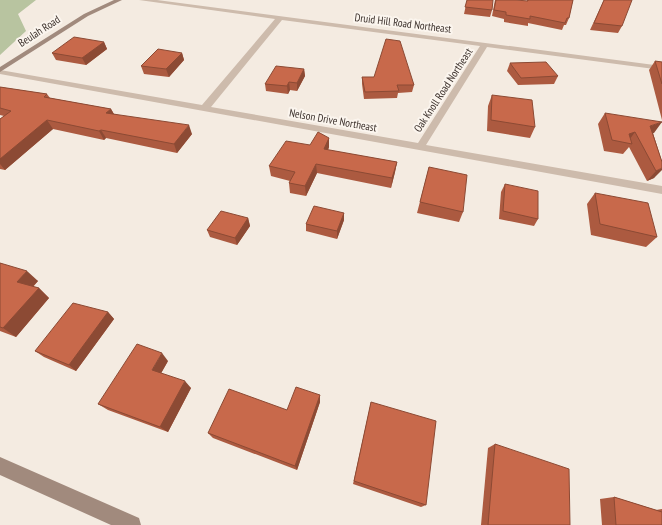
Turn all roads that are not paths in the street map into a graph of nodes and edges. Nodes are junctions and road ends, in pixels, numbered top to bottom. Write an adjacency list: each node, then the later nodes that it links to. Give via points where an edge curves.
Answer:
1 (119, 0): 6 (main road, Beulah Road, via 78,20)
2 (142, 0): 3 (street, Druid Hill Road Northeast)
3 (279, 19): 4 (street, Druid Hill Road Northeast); 7 (street)
4 (485, 45): 5 (street, Druid Hill Road Northeast); 8 (street, Oak Knoll Road Northeast)
5 (662, 68)
6 (0, 71): 7 (street, Nelson Drive Northeast)
7 (204, 109): 8 (street, Nelson Drive Northeast)
8 (420, 147): 9 (street, Nelson Drive Northeast)
9 (662, 190)
10 (0, 466): 11 (main road)
11 (132, 525)

